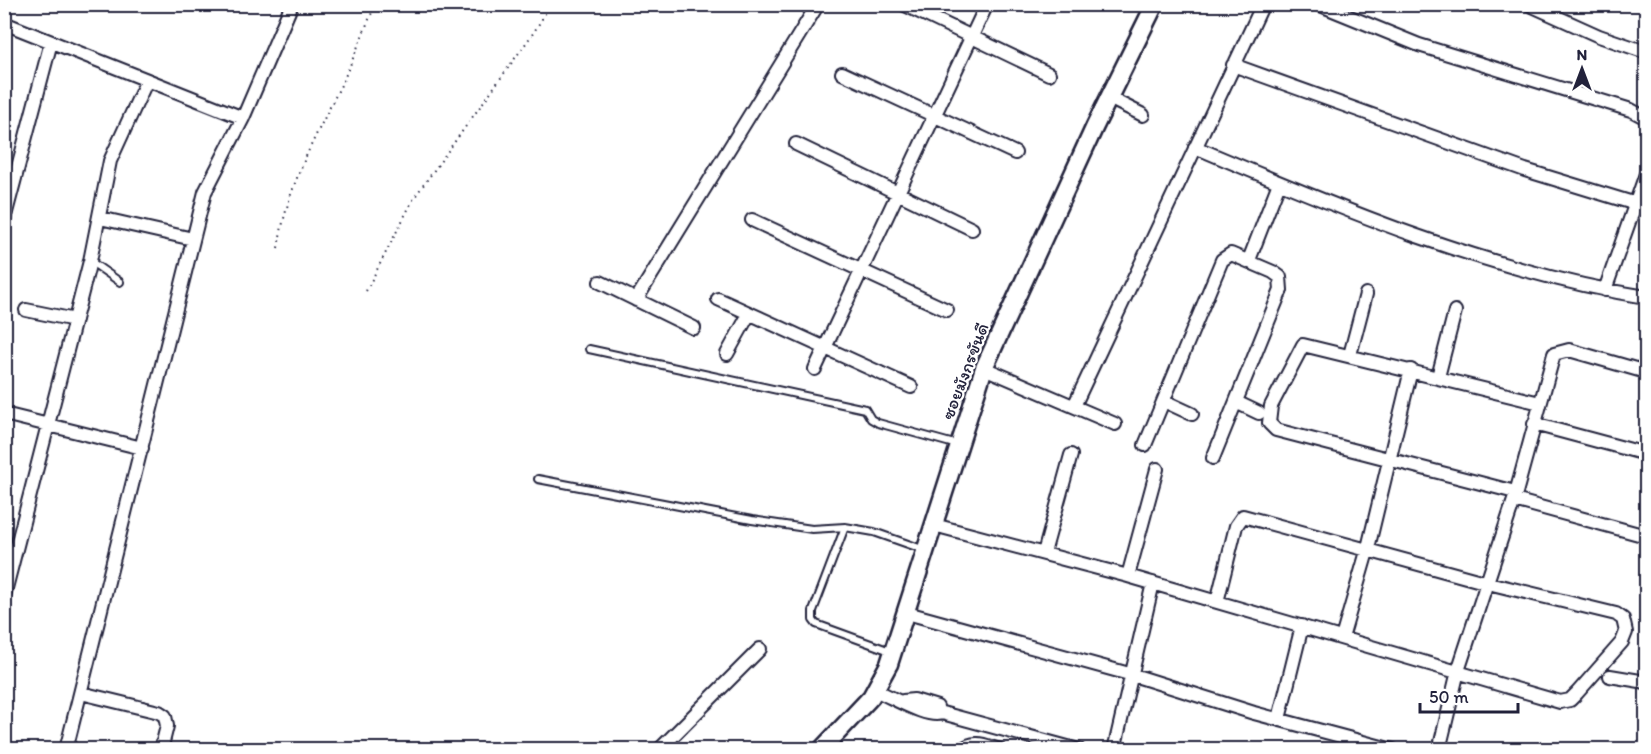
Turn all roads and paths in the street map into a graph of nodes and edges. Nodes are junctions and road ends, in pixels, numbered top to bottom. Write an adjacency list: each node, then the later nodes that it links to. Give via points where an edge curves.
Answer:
1 (292, 4): 22 (street)
2 (376, 4): 36 (path, via 342,84 310,144 284,212)
3 (551, 4): 43 (path, via 414,198)
4 (818, 4): 47 (street)
5 (903, 4): 12 (street)
6 (987, 4): 12 (street)
7 (1155, 4): 19 (street, ซอยมังกรขันดี)
8 (1263, 4): 15 (street)
9 (1318, 4): 23 (street, via 1419,45)
10 (1528, 4): 14 (street, via 1599,36)
11 (4, 24): 13 (street)
12 (971, 38): 17 (street); 20 (street)
13 (51, 42): 18 (street); 32 (street)
14 (1647, 52)
15 (1233, 64): 25 (street); 30 (street, via 1524,170)
16 (842, 73): 20 (street)
17 (1048, 74)
18 (147, 80): 22 (street); 31 (street, via 110,161)
19 (1109, 98): 21 (street); 58 (street, ซอยมังกรขันดี)
20 (934, 115): 26 (street); 29 (street)
21 (1143, 115)
22 (243, 118): 35 (street, via 211,175)
23 (1647, 118)
24 (795, 144): 29 (street)
25 (1195, 147): 28 (street); 67 (street)
26 (1016, 153)
27 (1647, 174): 30 (street)
28 (1280, 183): 37 (street); 42 (street, via 1410,233)
29 (898, 192): 34 (street); 39 (street)
30 (1640, 206): 42 (street)
31 (100, 218): 35 (street); 38 (street)
32 (4, 220)
33 (753, 220): 39 (street)
34 (972, 229)
35 (193, 239): 76 (street)
36 (278, 248)
37 (1249, 260): 64 (street, via 1231,254 1222,260); 65 (street, via 1280,277 1281,290)
38 (90, 261): 40 (lane); 52 (street)
39 (862, 272): 49 (street); 55 (street)
40 (120, 282)
41 (600, 282): 47 (street)
42 (1605, 290): 45 (street)
43 (366, 291)
44 (1366, 294): 57 (street)
45 (1647, 297)
46 (718, 299): 51 (street)
47 (636, 300): 53 (street)
48 (26, 310): 52 (street)
49 (947, 310)
50 (1455, 311): 62 (street)
51 (749, 314): 55 (street); 56 (street)
52 (75, 320): 73 (street)
53 (694, 328)
54 (590, 349): 75 (lane, via 865,409 878,423)
55 (824, 350): 59 (street); 63 (street)
56 (727, 354)
57 (1350, 355): 60 (street); 80 (street, via 1303,345 1271,406 1269,423 1276,430)
58 (984, 368): 67 (street); 75 (street, ซอยมังกรขันดี)
59 (815, 369)
60 (1411, 370): 62 (street); 80 (street)
61 (1647, 372): 66 (street, via 1569,350 1558,351 1550,360)
62 (1438, 377): 66 (street)
63 (911, 387)
64 (1164, 402): 70 (street); 74 (street)
65 (1236, 402): 68 (street); 79 (street)
66 (1540, 403): 72 (street)
67 (1074, 406): 71 (street)
68 (1259, 413)
69 (4, 414): 73 (street)
70 (1192, 414)
71 (1115, 424)
72 (1534, 424): 77 (street); 83 (street)
73 (50, 426): 76 (street); 93 (street)
74 (1145, 445)
75 (958, 446): 84 (street, ซอยมังกรขันดี)
76 (142, 448): 105 (street)
77 (1647, 454)
78 (1071, 455): 89 (street)
79 (1213, 458)
80 (1390, 461): 83 (street); 87 (street)
81 (1157, 469): 90 (street)
82 (538, 479): 85 (lane, via 752,520 812,529)
83 (1514, 496): 86 (street); 92 (street)
84 (934, 525): 88 (street, ซอยมังกรขันดี); 89 (street)
85 (845, 527): 88 (lane, via 874,532); 99 (lane, via 813,620)
86 (1647, 536)
87 (1368, 548): 92 (street); 94 (street, via 1243,516 1236,526); 97 (street)
88 (925, 550): 95 (street, ซอยมังกรขันดี)
89 (1044, 554): 90 (street)
90 (1128, 576): 91 (street)
91 (1153, 583): 94 (street); 101 (street)
92 (1488, 583): 100 (street); 100 (street, via 1616,614 1623,619 1626,632 1622,642 1565,702)
93 (4, 597)
94 (1218, 602): 96 (street)
95 (907, 613): 99 (street, ซอยมังกรขันดี); 101 (street)
96 (1302, 626): 97 (street); 106 (street)
97 (1342, 638): 100 (street)
98 (760, 649): 109 (street)
99 (893, 652): 104 (street, ซอยมังกรขันดี)
100 (1458, 671): 116 (street)
101 (1133, 675): 106 (street); 114 (street)
102 (1610, 675): 103 (street)
103 (1647, 682)
104 (874, 690): 110 (street, ซอยมังกรขันดี); 113 (street, via 911,708)
105 (81, 693): 107 (street); 108 (street, via 165,716 167,726)
106 (1279, 720): 115 (street)
107 (66, 750)
108 (161, 750)
109 (659, 750)
110 (821, 750)
111 (962, 750): 112 (street, via 970,743)
112 (1000, 750)
113 (1079, 750)
114 (1114, 750)
115 (1393, 750)
116 (1439, 750)

